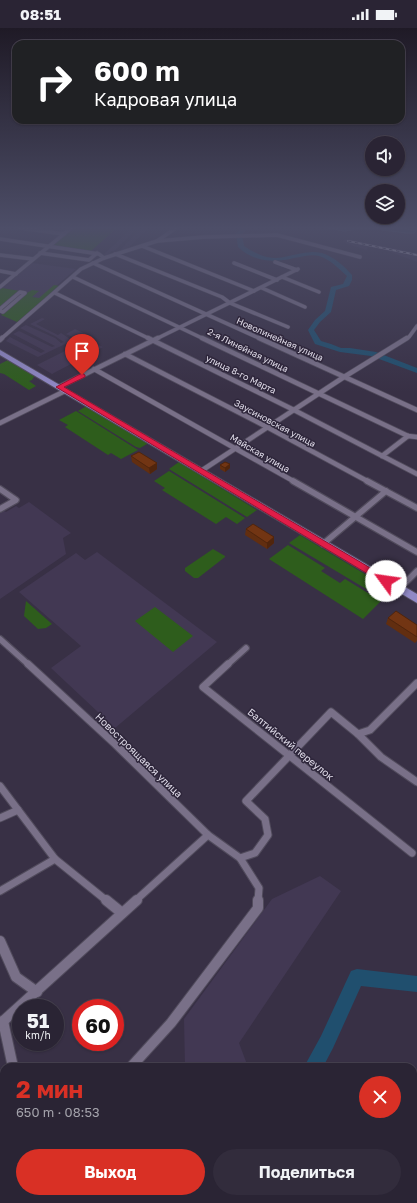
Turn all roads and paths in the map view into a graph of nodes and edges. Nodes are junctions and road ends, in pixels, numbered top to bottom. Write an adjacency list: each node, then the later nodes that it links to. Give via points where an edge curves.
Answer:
1 (67, 283): 11 (street)
2 (86, 283): 19 (street, 2-я Линейная улица)
3 (136, 283): 17 (street, Новолинейная улица)
4 (189, 283): 12 (street)
5 (234, 283): 9 (street)
6 (271, 283): 8 (street)
7 (296, 283): 10 (street)
8 (262, 288): 9 (street); 15 (street)
9 (254, 291): 12 (street)
10 (318, 292)
11 (55, 294): 21 (street); 22 (street, улица 8-го Марта)
12 (230, 303): 17 (street); 20 (street)
13 (4, 306): 14 (street); 14 (street, via 20,292 25,293); 16 (street)
14 (9, 307): 16 (street, via 3,312)
15 (306, 307)
16 (0, 310)
17 (206, 315): 19 (street); 26 (street, Новолинейная улица)
18 (417, 326): 26 (street, via 409,337)
19 (181, 327): 22 (street); 28 (street, 2-я Линейная улица)
20 (288, 327)
21 (0, 340)
22 (153, 340): 24 (street); 29 (street, улица 8-го Марта)
23 (0, 352): 27 (main road)
24 (125, 354): 25 (street); 32 (street, Заусиновская улица)
25 (94, 370): 27 (street); 35 (street, Майская улица)
26 (344, 376): 28 (street); 30 (street, Новолинейная улица)
27 (62, 389): 31 (street); 37 (main road)
28 (319, 393): 29 (street); 33 (street, 2-я Линейная улица)
29 (294, 410): 32 (street); 36 (street, улица 8-го Марта)
30 (417, 410)
31 (0, 423)
32 (267, 427): 35 (street); 40 (street, Заусиновская улица)
33 (408, 436): 34 (street, 2-я Линейная улица); 36 (street)
34 (417, 437)
35 (236, 448): 37 (street); 43 (street, Майская улица)
36 (382, 456): 38 (street, улица 8-го Марта)
37 (201, 471): 44 (main road)
38 (417, 474)
39 (0, 489): 42 (street, via 16,500)
40 (386, 491): 41 (street, Заусиновская улица); 43 (street)
41 (417, 508)
42 (0, 509)
43 (355, 516): 44 (street); 45 (street, Майская улица)
44 (323, 544): 47 (main road)
45 (417, 552)
46 (417, 572): 47 (street)
47 (399, 589): 48 (main road)
48 (417, 599)
49 (0, 639): 58 (street, Новостроящаяся улица, via 115,744)
50 (246, 648): 53 (street, Балтийский переулок, via 203,687)
51 (417, 683): 52 (street, via 370,730)
52 (358, 734): 53 (street, via 331,712); 54 (street, via 381,757)
53 (290, 755): 59 (street, Балтийский переулок); 60 (street, via 246,801 265,819 268,835 255,853)
54 (417, 782)
55 (0, 786): 56 (street)
56 (18, 810): 57 (street); 61 (street)
57 (0, 818)
58 (208, 835): 60 (street, Новостроящаяся улица); 63 (street)
59 (412, 853)
60 (240, 858): 68 (street, Новостроящаяся улица, via 260,888 258,908 171,1023)
61 (55, 859): 62 (street); 63 (street)
62 (0, 891)
63 (122, 913): 65 (street)
64 (0, 941): 65 (street, via 16,977)
65 (37, 992): 66 (street)
66 (2, 1023): 67 (street)
67 (12, 1063)
68 (135, 1063)

